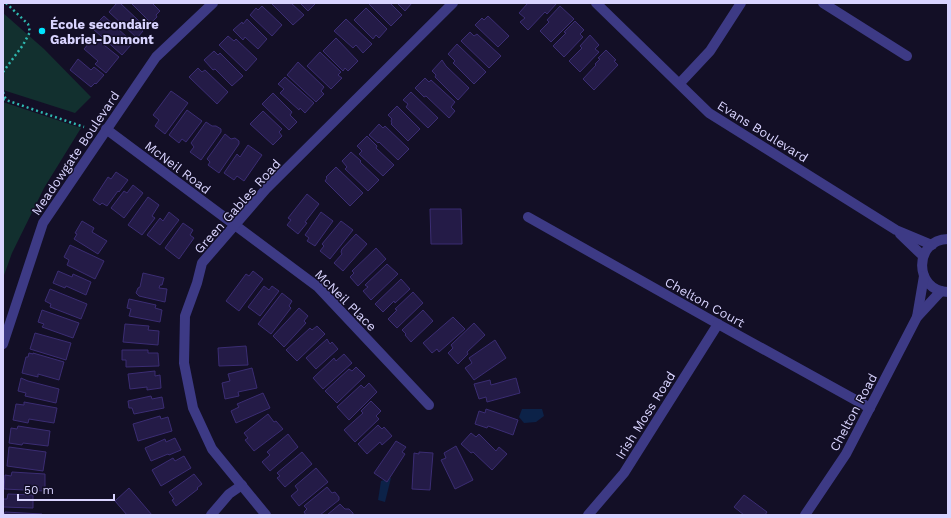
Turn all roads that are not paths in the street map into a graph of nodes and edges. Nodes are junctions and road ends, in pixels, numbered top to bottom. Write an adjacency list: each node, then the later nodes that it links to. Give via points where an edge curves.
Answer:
1 (213, 3): 8 (street, Meadowgate Boulevard, via 156,57)
2 (453, 3): 10 (street, Green Gables Road, via 266,189)
3 (596, 3): 7 (street, Evans Boulevard)
4 (741, 3): 7 (street, via 710,51)
5 (822, 3): 6 (street)
6 (907, 56)
7 (680, 83): 11 (street, Evans Boulevard, via 710,113)
8 (106, 130): 10 (street, McNeil Road); 19 (street, Meadowgate Boulevard, via 43,222)
9 (528, 217): 18 (street, Chelton Court)
10 (235, 225): 20 (street, McNeil Place, via 318,287); 22 (street, Green Gables Road, via 202,264 185,316 184,363 193,408 212,449)
11 (896, 230): 13 (street, Evans Boulevard); 14 (street, Evans Boulevard)
12 (948, 239): 13 (street)
13 (932, 245): 14 (street)
14 (923, 256): 15 (street, Chelton Road)
15 (924, 276): 16 (street, via 932,287); 17 (street, Chelton Road)
16 (945, 292): 17 (street, Chelton Road)
17 (917, 317): 21 (street, Chelton Road)
18 (718, 324): 21 (street, Chelton Court); 25 (street, Irish Moss Road, via 624,473)
19 (3, 344)
20 (429, 405)
21 (870, 408): 26 (street, Chelton Road, via 846,454)
22 (242, 485): 23 (street, via 229,494); 24 (street, Green Gables Road)
23 (211, 515)
24 (266, 515)
25 (588, 515)
26 (805, 515)

